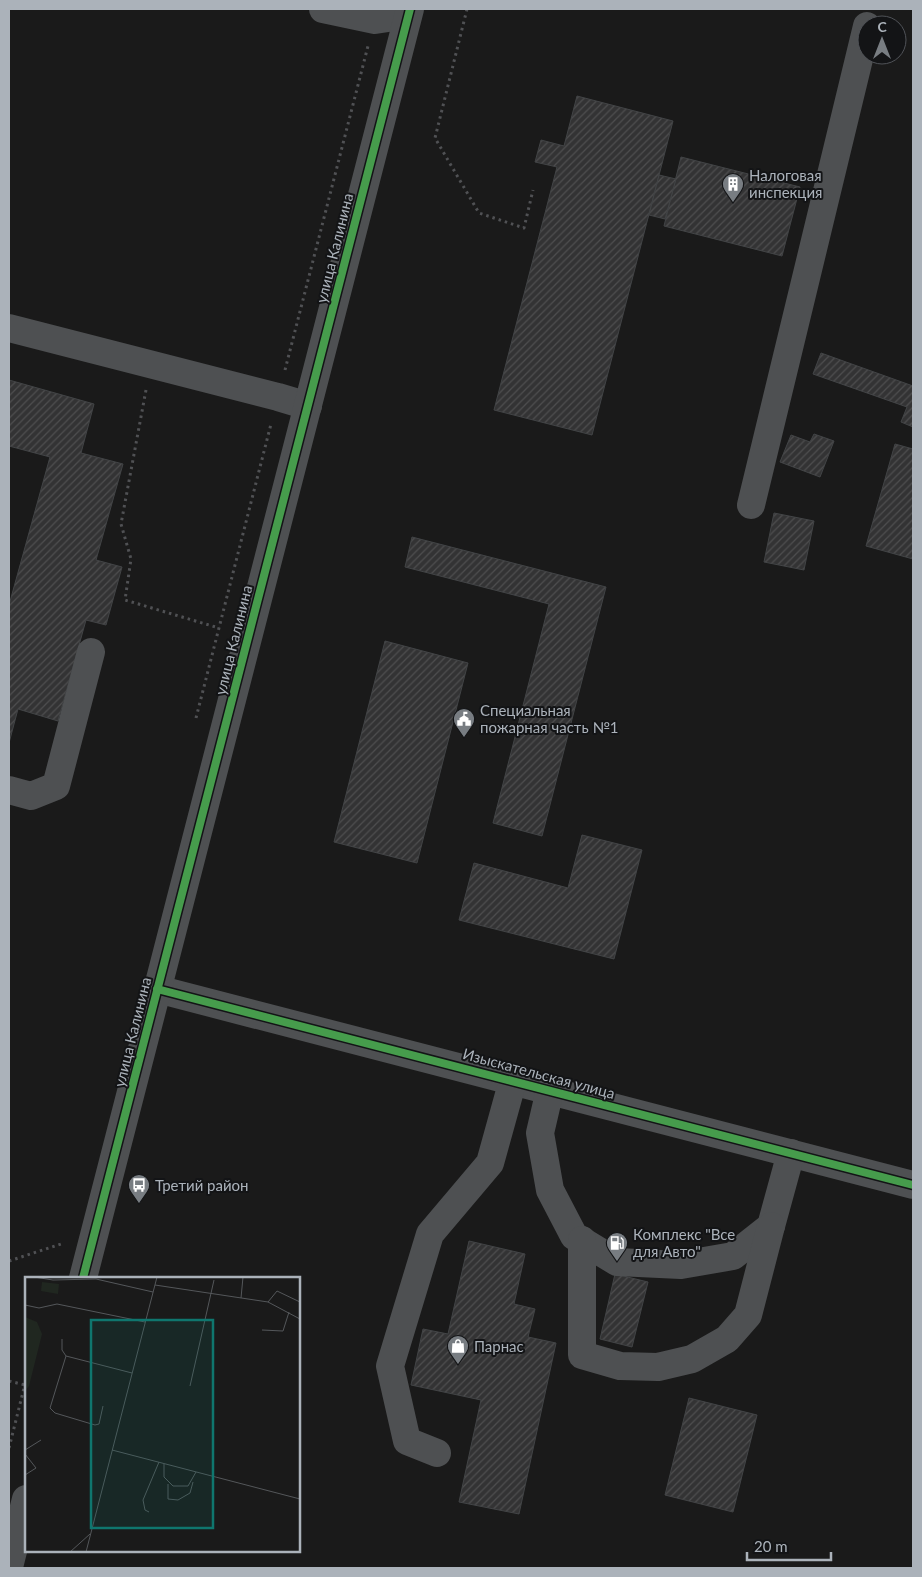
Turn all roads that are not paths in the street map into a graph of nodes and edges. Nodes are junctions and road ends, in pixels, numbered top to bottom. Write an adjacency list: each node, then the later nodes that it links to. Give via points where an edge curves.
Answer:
1 (323, 9): 2 (street, via 375,20)
2 (409, 12): 5 (street, улица Калинина)
3 (857, 65): 6 (street)
4 (9, 328): 5 (street)
5 (308, 406): 9 (street, улица Калинина)
6 (751, 504)
7 (91, 652): 8 (street, via 56,786 31,796)
8 (9, 790)
9 (158, 989): 10 (street, Изыскательская улица); 16 (street, улица Калинина)
10 (513, 1080): 11 (street, Изыскательская улица); 17 (street, via 490,1164 430,1234 390,1366 407,1441)
11 (550, 1090): 12 (street, Изыскательская улица); 15 (street, via 540,1133 550,1190 574,1236)
12 (791, 1153): 13 (street, Изыскательская улица); 14 (street)
13 (913, 1185)
14 (771, 1226): 15 (street, via 733,1256 681,1264 617,1262); 15 (street, via 748,1315 727,1339 692,1359 658,1367 620,1366 582,1356)
15 (582, 1240)
16 (83, 1277)
17 (437, 1453)
18 (25, 1503): 19 (street)
19 (9, 1567)

